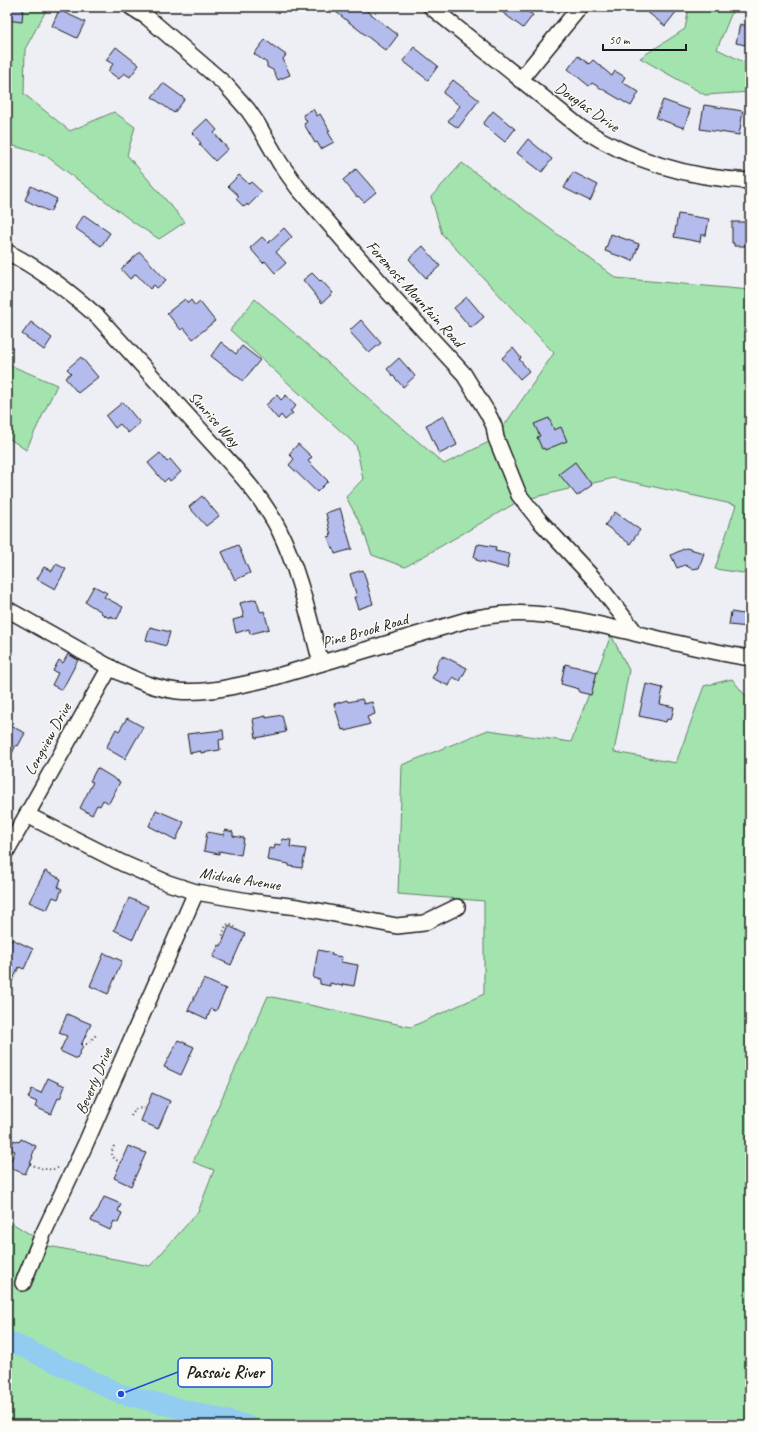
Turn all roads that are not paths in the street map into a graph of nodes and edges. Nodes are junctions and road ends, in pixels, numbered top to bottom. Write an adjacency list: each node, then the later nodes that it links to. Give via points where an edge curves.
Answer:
1 (131, 7): 8 (street, Foremost Mountain Road, via 147,17 225,84 252,116 298,188 463,373 494,426 496,438 519,495 593,578)
2 (430, 7): 4 (street, Douglas Drive)
3 (580, 7): 4 (street)
4 (520, 80): 5 (street, Douglas Drive, via 581,128 640,159 700,176)
5 (750, 181)
6 (7, 252): 10 (street, Sunrise Way, via 51,278 98,317 224,457 268,510 293,564)
7 (7, 609): 11 (street, Pine Brook Road)
8 (636, 633): 9 (street, Pine Brook Road); 10 (street, Pine Brook Road, via 546,614 485,615)
9 (750, 658)
10 (322, 663): 11 (street, Pine Brook Road, via 268,679 192,691 162,688)
11 (110, 667): 12 (street, Longview Drive)
12 (26, 815): 13 (street, Longview Drive); 14 (street, Midvale Avenue, via 122,863)
13 (7, 850)
14 (196, 892): 15 (street, Midvale Avenue, via 298,907 397,926 424,923); 16 (street, Beverly Drive)
15 (457, 907)
16 (23, 1283)

